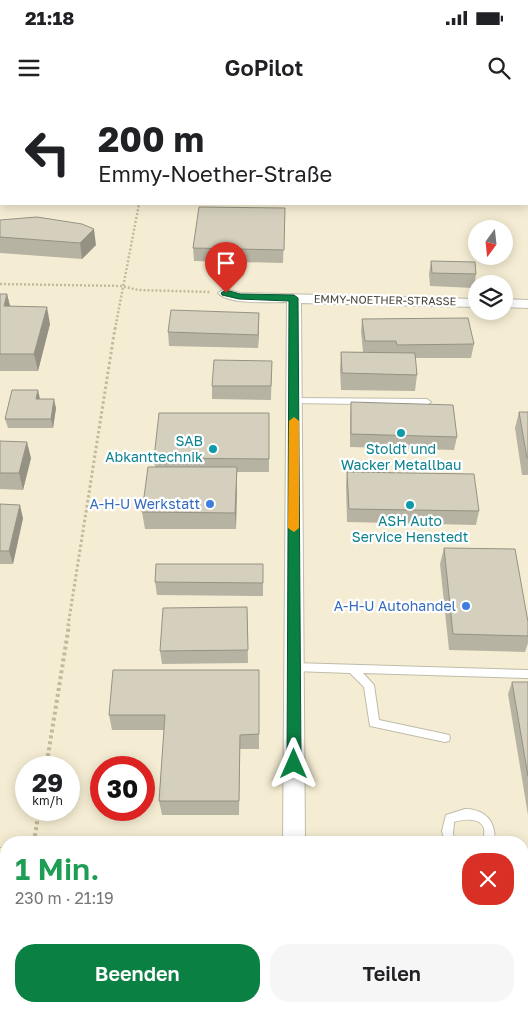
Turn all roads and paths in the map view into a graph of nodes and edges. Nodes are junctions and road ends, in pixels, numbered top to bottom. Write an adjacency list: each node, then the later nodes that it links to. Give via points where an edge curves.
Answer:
1 (139, 205): 3 (path)
2 (0, 284): 3 (path)
3 (122, 286): 4 (path, via 138,290); 15 (path)
4 (226, 293): 5 (street, EMMY-NOETHER-STRASSE, via 239,297)
5 (294, 298): 6 (street, EMMY-NOETHER-STRASSE); 9 (street, EMMY-NOETHER-STRASSE)
6 (468, 303)
7 (513, 303): 8 (street)
8 (528, 304)
9 (294, 401): 10 (lane); 11 (street, EMMY-NOETHER-STRASSE)
10 (427, 402)
11 (294, 667): 12 (lane); 18 (street, EMMY-NOETHER-STRASSE)
12 (352, 669): 13 (lane); 14 (lane, via 369,685 374,723)
13 (528, 674)
14 (445, 738)
15 (48, 756)
16 (37, 821): 17 (path)
17 (35, 836)
18 (294, 836)
19 (448, 836): 20 (lane, via 450,819 463,813 477,816 488,825)
20 (490, 836)

